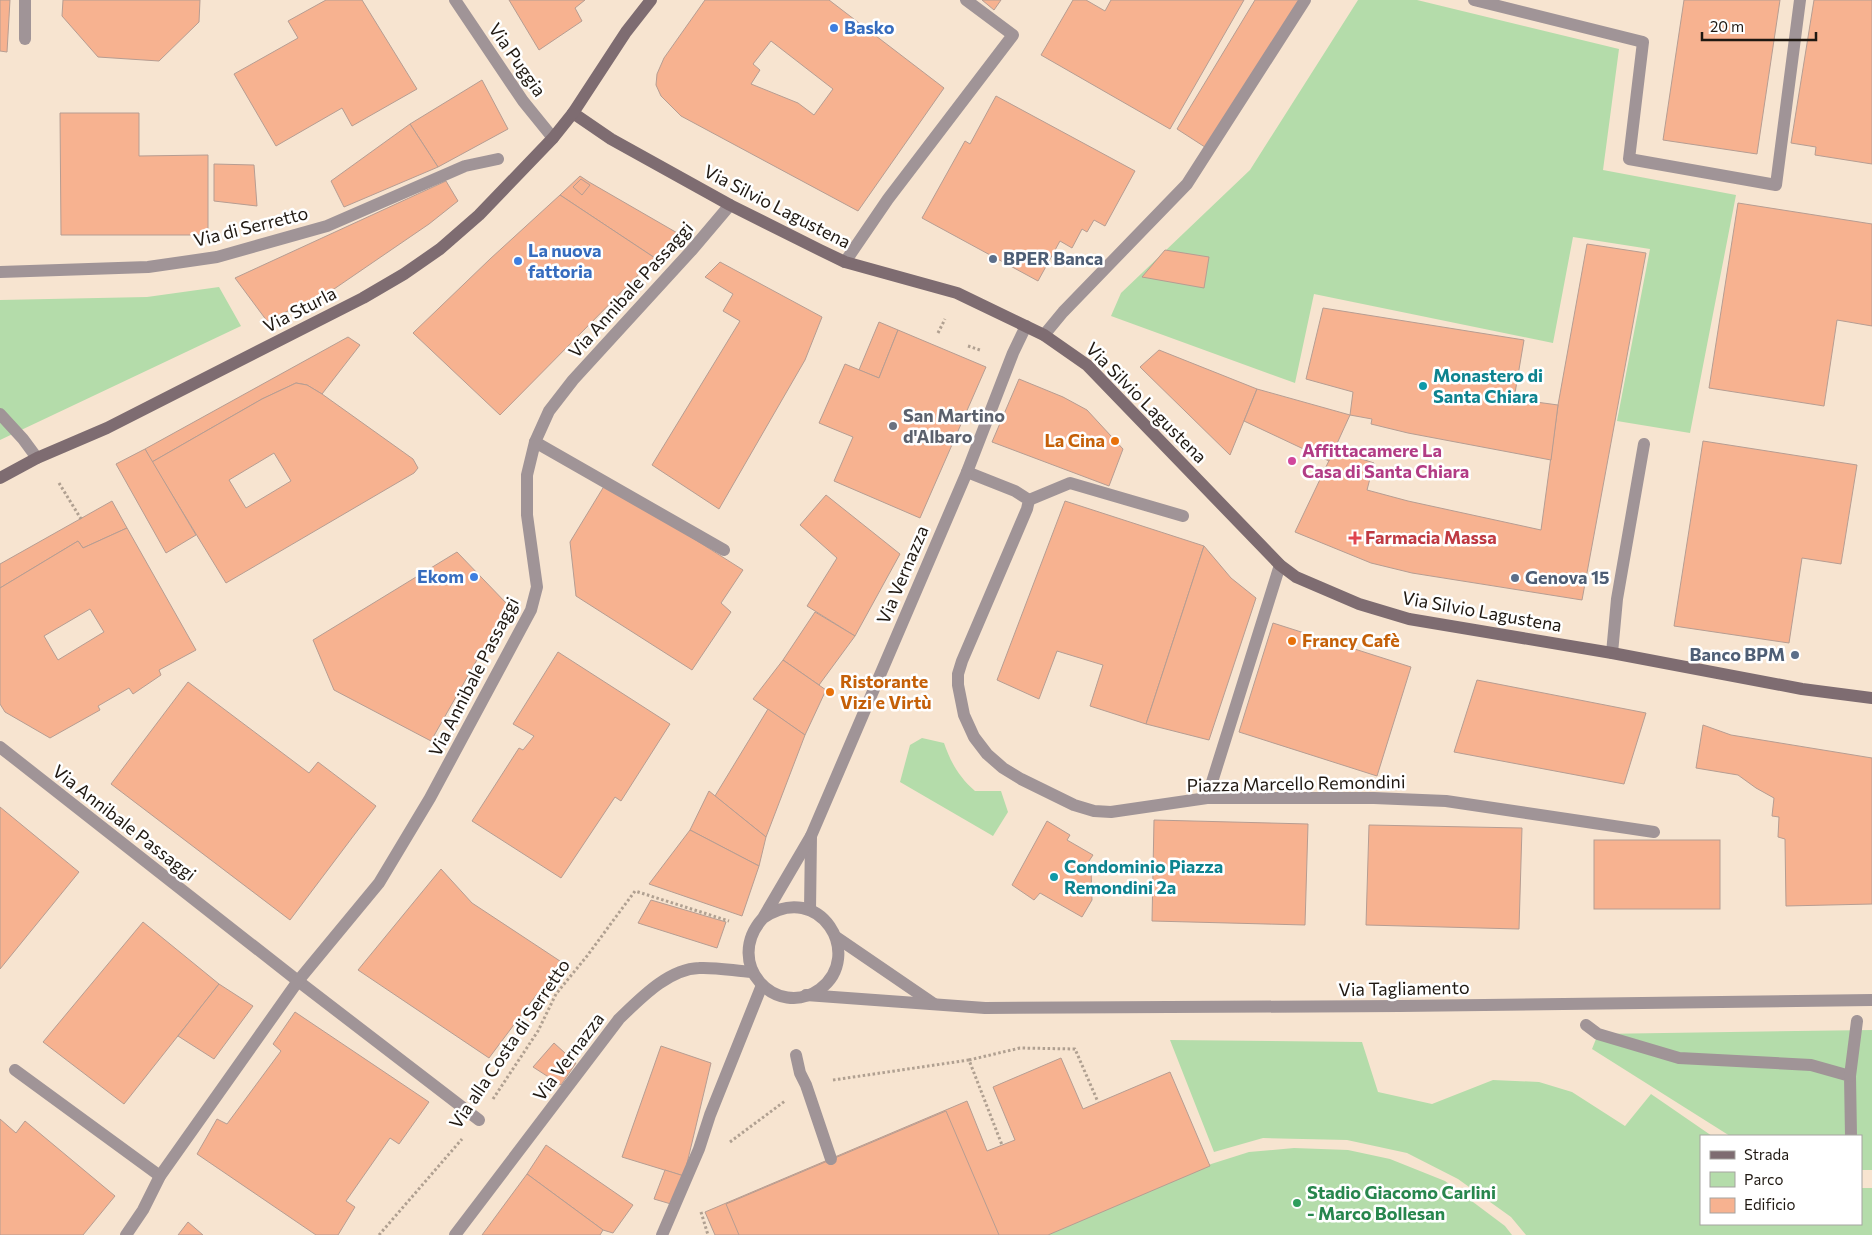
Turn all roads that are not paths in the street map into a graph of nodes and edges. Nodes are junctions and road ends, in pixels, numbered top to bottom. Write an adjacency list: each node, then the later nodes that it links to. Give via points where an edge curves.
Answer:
1 (25, 0): 8 (street)
2 (455, 0): 10 (street, Via Puggia, via 523,101)
3 (651, 0): 9 (street, Via Sturla)
4 (966, 0): 13 (street, via 1013,35 888,199)
5 (1305, 0): 16 (street, via 1187,184)
6 (1474, 0): 7 (street, via 1643,42 1629,159 1776,185)
7 (1800, 0)
8 (25, 39)
9 (573, 112): 10 (street, Via Sturla); 12 (street, Via Silvio Lagustena, via 611,139)
10 (553, 138): 20 (street, Via Sturla, via 461,232 404,274 107,428)
11 (498, 159): 14 (street, Via di Serretto, via 465,166 327,226 217,257 148,267)
12 (730, 206): 13 (street, Via Silvio Lagustena); 18 (street, Via Annibale Passaggi, via 573,380 549,411)
13 (845, 262): 15 (street, Via Silvio Lagustena, via 957,293)
14 (0, 272)
15 (1026, 326): 16 (street, Via Silvio Lagustena); 21 (street, Via Vernazza)
16 (1044, 335): 26 (street, Via Silvio Lagustena, via 1087,364)
17 (0, 414): 20 (street)
18 (535, 442): 25 (street); 37 (street, Via Annibale Passaggi, via 526,475 527,514 537,587 531,610 430,798 379,883)
19 (1644, 444): 27 (street, via 1616,599)
20 (36, 458): 22 (street, Via Sturla)
21 (967, 472): 23 (street, via 1015,490); 32 (street, Via Vernazza)
22 (0, 478)
23 (1028, 500): 24 (street, via 1070,483); 30 (street, Piazza Marcello Remondini, via 958,674 964,715 974,737 1003,768 1074,805 1094,811 1111,812)
24 (1183, 516)
25 (724, 550)
26 (1280, 565): 27 (street, Via Silvio Lagustena, via 1296,577 1359,604 1408,619); 30 (street)
27 (1612, 653): 28 (street, Via Silvio Lagustena, via 1793,687)
28 (1872, 698)
29 (0, 747): 37 (street, Via Annibale Passaggi)
30 (1207, 798): 31 (street, Piazza Marcello Remondini, via 1446,801)
31 (1654, 832)
32 (811, 836): 33 (street, Via Vernazza); 34 (street, Via Vernazza)
33 (810, 910): 34 (street, Via Vernazza, via 786,907); 35 (street, via 822,917)
34 (763, 918): 36 (street, Via Vernazza, via 748,942)
35 (836, 938): 39 (street, via 837,962 831,977 820,989); 41 (street)
36 (752, 972): 38 (street, Via Vernazza); 52 (street, Via Vernazza, via 697,968 672,976 648,992 619,1019)
37 (298, 981): 47 (street, Via Annibale Passaggi); 50 (street, Via Annibale Passaggi)
38 (762, 986): 39 (street, Via Vernazza, via 790,998); 53 (street)
39 (806, 996): 41 (street, Via Tagliamento)
40 (1872, 1000): 41 (street, Via Tagliamento, via 1199,1008)
41 (936, 1005)
42 (1858, 1021): 46 (street)
43 (1586, 1025): 46 (street, via 1598,1034 1679,1058 1811,1065)
44 (796, 1055): 49 (street)
45 (15, 1070): 50 (street)
46 (1850, 1076): 48 (street)
47 (479, 1120)
48 (1852, 1135)
49 (831, 1159)
50 (160, 1176): 51 (street, Via Annibale Passaggi)
51 (126, 1235)
52 (455, 1235)
53 (662, 1235)

